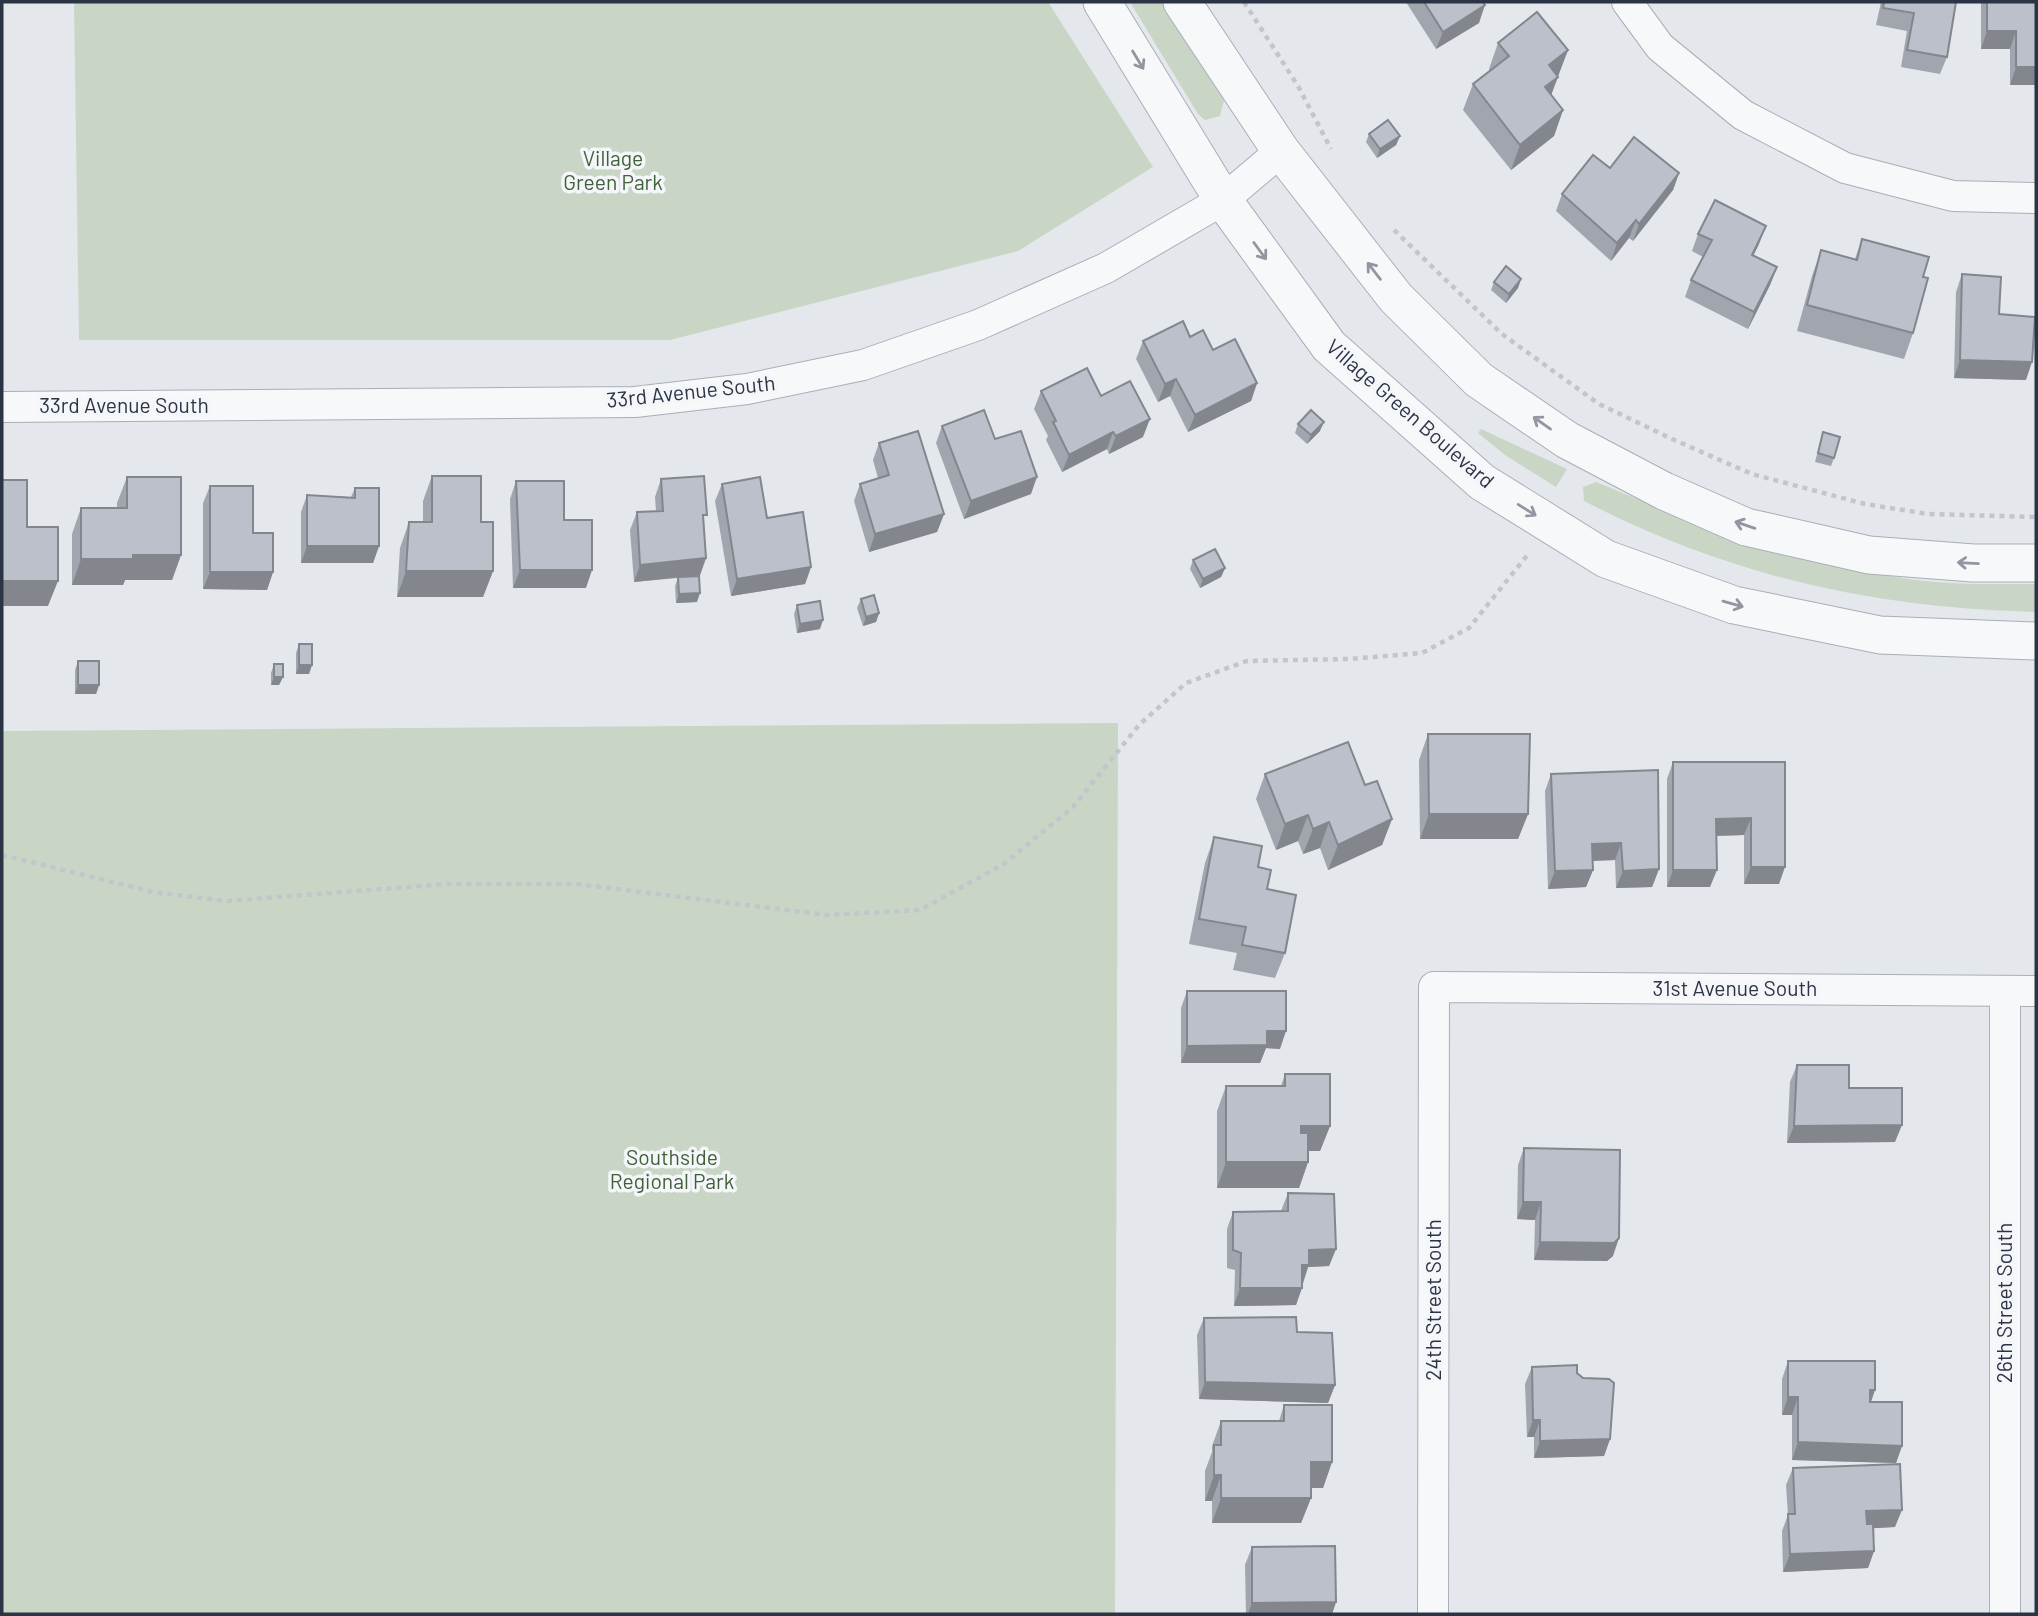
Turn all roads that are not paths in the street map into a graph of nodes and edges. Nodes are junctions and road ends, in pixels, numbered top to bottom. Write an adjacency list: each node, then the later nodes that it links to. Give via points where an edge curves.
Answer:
1 (1102, 2): 6 (street, Village Green Boulevard, one-way to 6)
2 (1182, 2): 4 (street)
3 (1627, 2): 5 (street, via 1660,47 1743,115 1845,168 1953,195)
4 (1281, 151): 6 (street, 33rd Avenue South); 8 (street, one-way to 4, via 1869,555 1746,527 1567,440 1479,380 1396,298)
5 (2036, 198)
6 (1223, 200): 7 (street, 33rd Avenue South, via 1106,268 978,325 863,365 747,389 635,402); 9 (street, Village Green Boulevard, one-way to 9, via 1329,346 1482,482 1606,559 1734,605 1880,635)
7 (2, 407)
8 (2036, 563)
9 (2036, 640)
10 (1434, 987): 11 (street, 31st Avenue South); 13 (street, 24th Street South)
11 (2005, 991): 12 (street, 31st Avenue South); 14 (street, 26th Street South)
12 (2036, 991)
13 (1433, 1614)
14 (2005, 1614)

